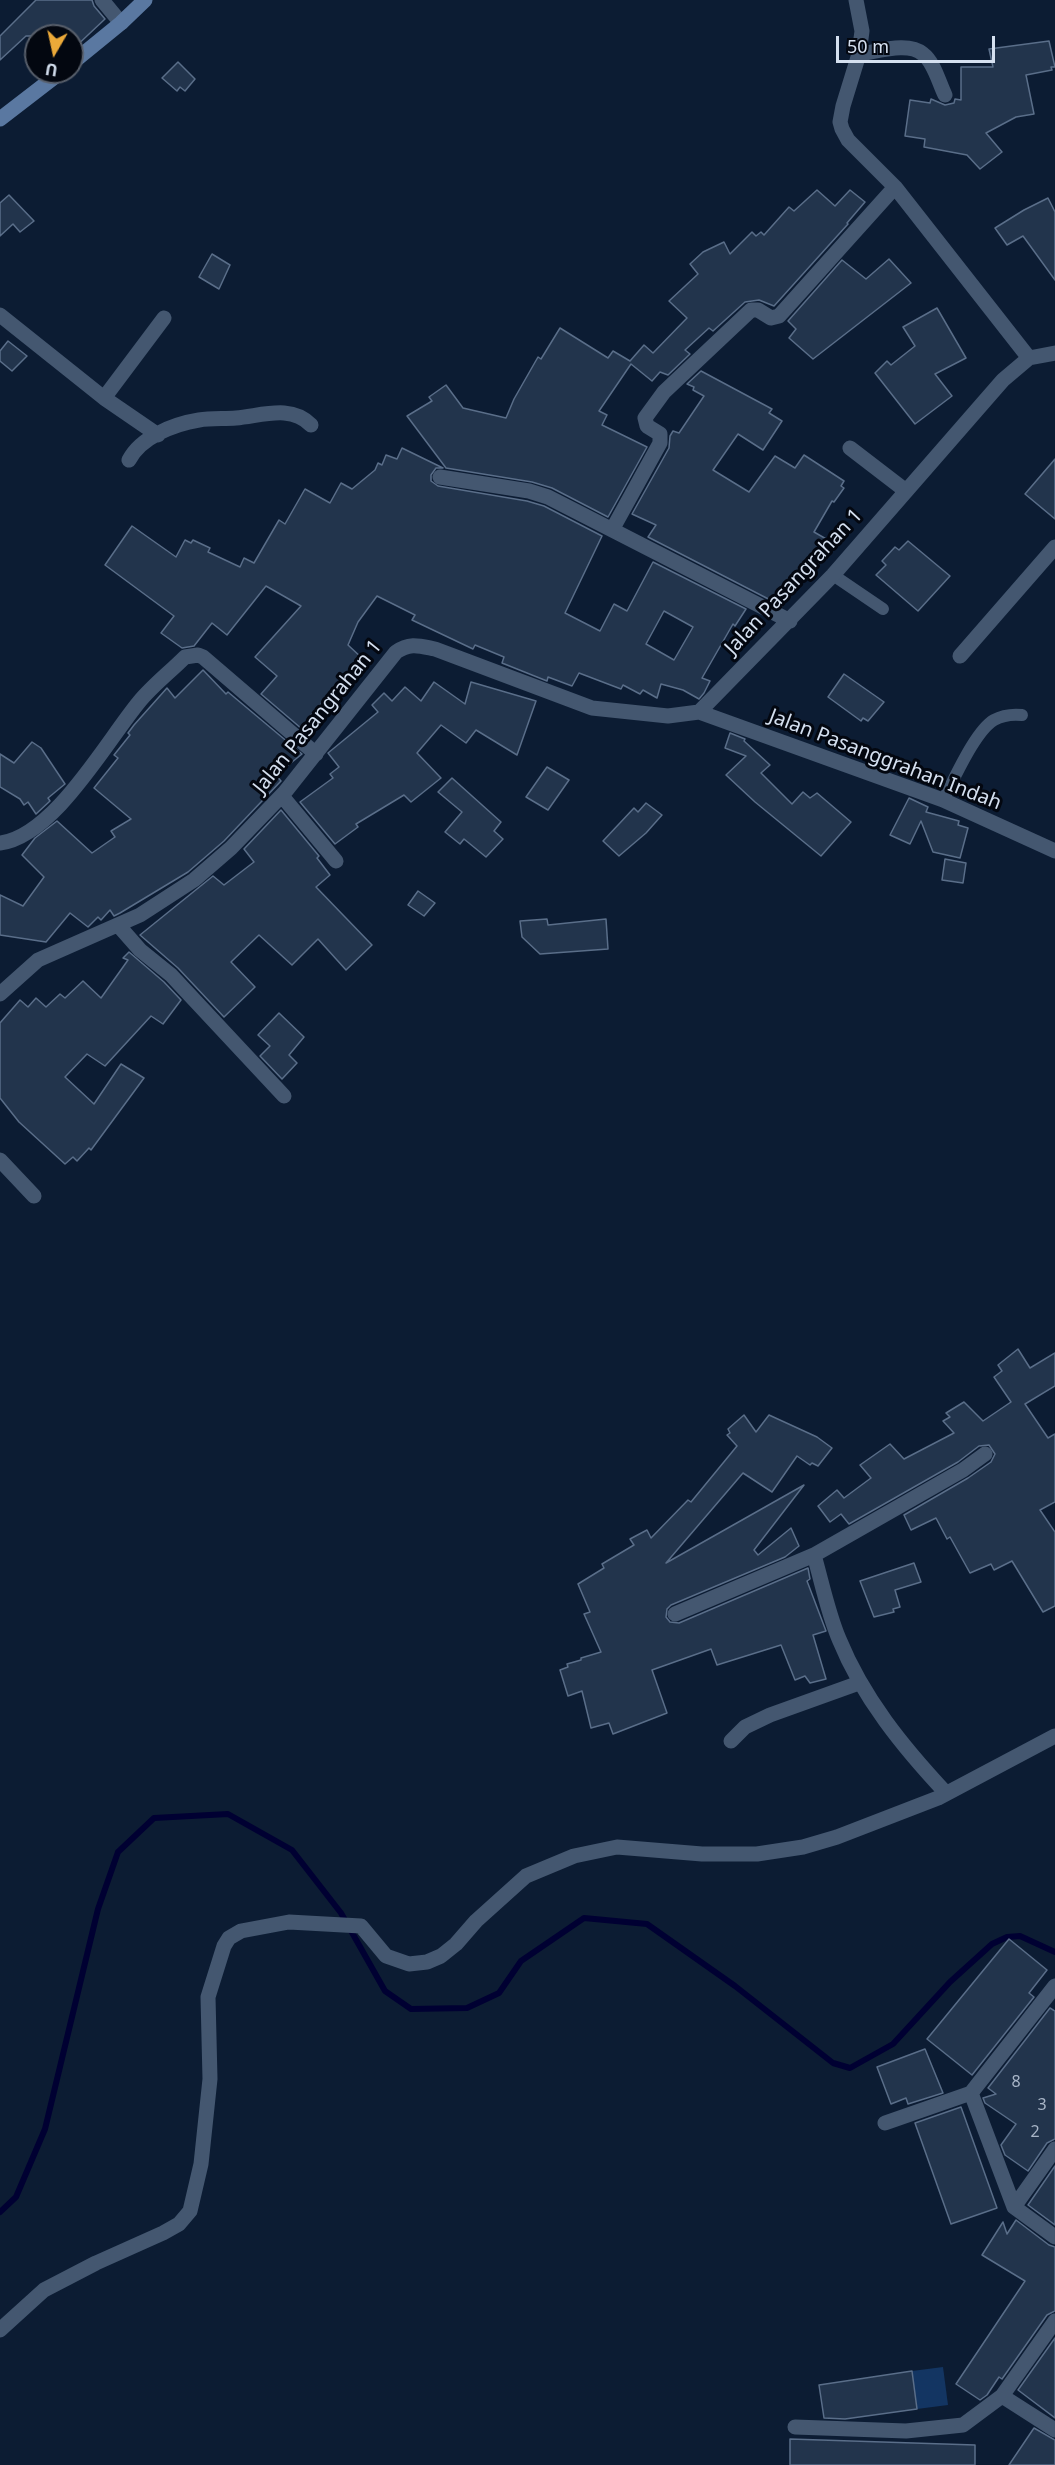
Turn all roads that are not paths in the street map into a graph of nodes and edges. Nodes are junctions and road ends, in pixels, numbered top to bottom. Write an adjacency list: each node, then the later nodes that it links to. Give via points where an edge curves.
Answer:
1 (102, 0): 4 (street)
2 (145, 0): 4 (street)
3 (856, 0): 6 (street, via 862,31)
4 (121, 23): 5 (street)
5 (84, 53)
6 (859, 54): 8 (street, via 899,47 914,49 923,54); 10 (street, via 840,122 848,140)
7 (45, 84): 9 (street)
8 (945, 95)
9 (0, 119)
10 (895, 187): 14 (street); 22 (street, via 779,316 771,318 751,310 664,392 645,418 647,426 660,434 660,443)
11 (0, 315): 15 (street)
12 (164, 318): 15 (street)
13 (1055, 353): 14 (street)
14 (1029, 358): 21 (street, Jalan Pasangrahan 1, via 1003,380)
15 (104, 398): 17 (street)
16 (311, 425): 17 (street, via 290,414 267,413 199,420)
17 (158, 435): 19 (street, via 139,447)
18 (850, 448): 21 (street)
19 (129, 460)
20 (440, 477): 22 (street, via 529,491)
21 (906, 491): 24 (street, Jalan Pasangrahan 1)
22 (612, 530): 26 (street)
23 (1055, 547): 27 (street)
24 (833, 575): 25 (lane); 26 (street, Jalan Pasangrahan 1)
25 (883, 609)
26 (790, 621): 28 (street, Jalan Pasangrahan 1)
27 (960, 656)
28 (699, 712): 30 (street, Jalan Pasangrahan 1, via 668,716 592,708 435,649 409,645 396,652); 32 (street, Jalan Pasanggrahan Indah)
29 (1022, 715): 32 (lane, via 1008,714 992,721 973,744)
30 (316, 754): 31 (street, Jalan Pasangrahan 1); 33 (street, via 203,657 192,655 185,657 140,700 55,812 18,838)
31 (282, 796): 35 (street); 36 (street, Jalan Pasangrahan 1, via 194,880)
32 (943, 800): 34 (street, Jalan Pasanggrahan Indah)
33 (0, 843)
34 (1055, 851)
35 (336, 861)
36 (118, 925): 37 (street, Jalan Pasangrahan 1, via 38,960); 38 (street, via 140,950 171,975)
37 (0, 994)
38 (284, 1096)
39 (0, 1160): 40 (street)
40 (34, 1196)
41 (985, 1454): 42 (street)
42 (814, 1556): 43 (street); 44 (street, via 838,1638)
43 (675, 1614)
44 (859, 1683): 46 (street, via 770,1715 745,1727); 47 (street, via 913,1758)
45 (1055, 1736): 47 (street)
46 (731, 1741)
47 (946, 1793): 55 (street, via 803,1847 757,1854 617,1847 574,1856 526,1876 456,1944 427,1962 409,1964 387,1956 361,1926 289,1922 240,1931 224,1946 208,1997 210,2079 201,2164 190,2211 179,2224 163,2233 44,2290)
48 (1055, 1986): 49 (street)
49 (971, 2093): 50 (street); 52 (street)
50 (885, 2123)
51 (1055, 2149): 52 (street)
52 (1014, 2207): 53 (street)
53 (1055, 2237)
54 (1055, 2321): 56 (street)
55 (0, 2330)
56 (1002, 2396): 57 (street, via 963,2425 906,2431); 58 (street)
57 (795, 2427)
58 (1055, 2430)

